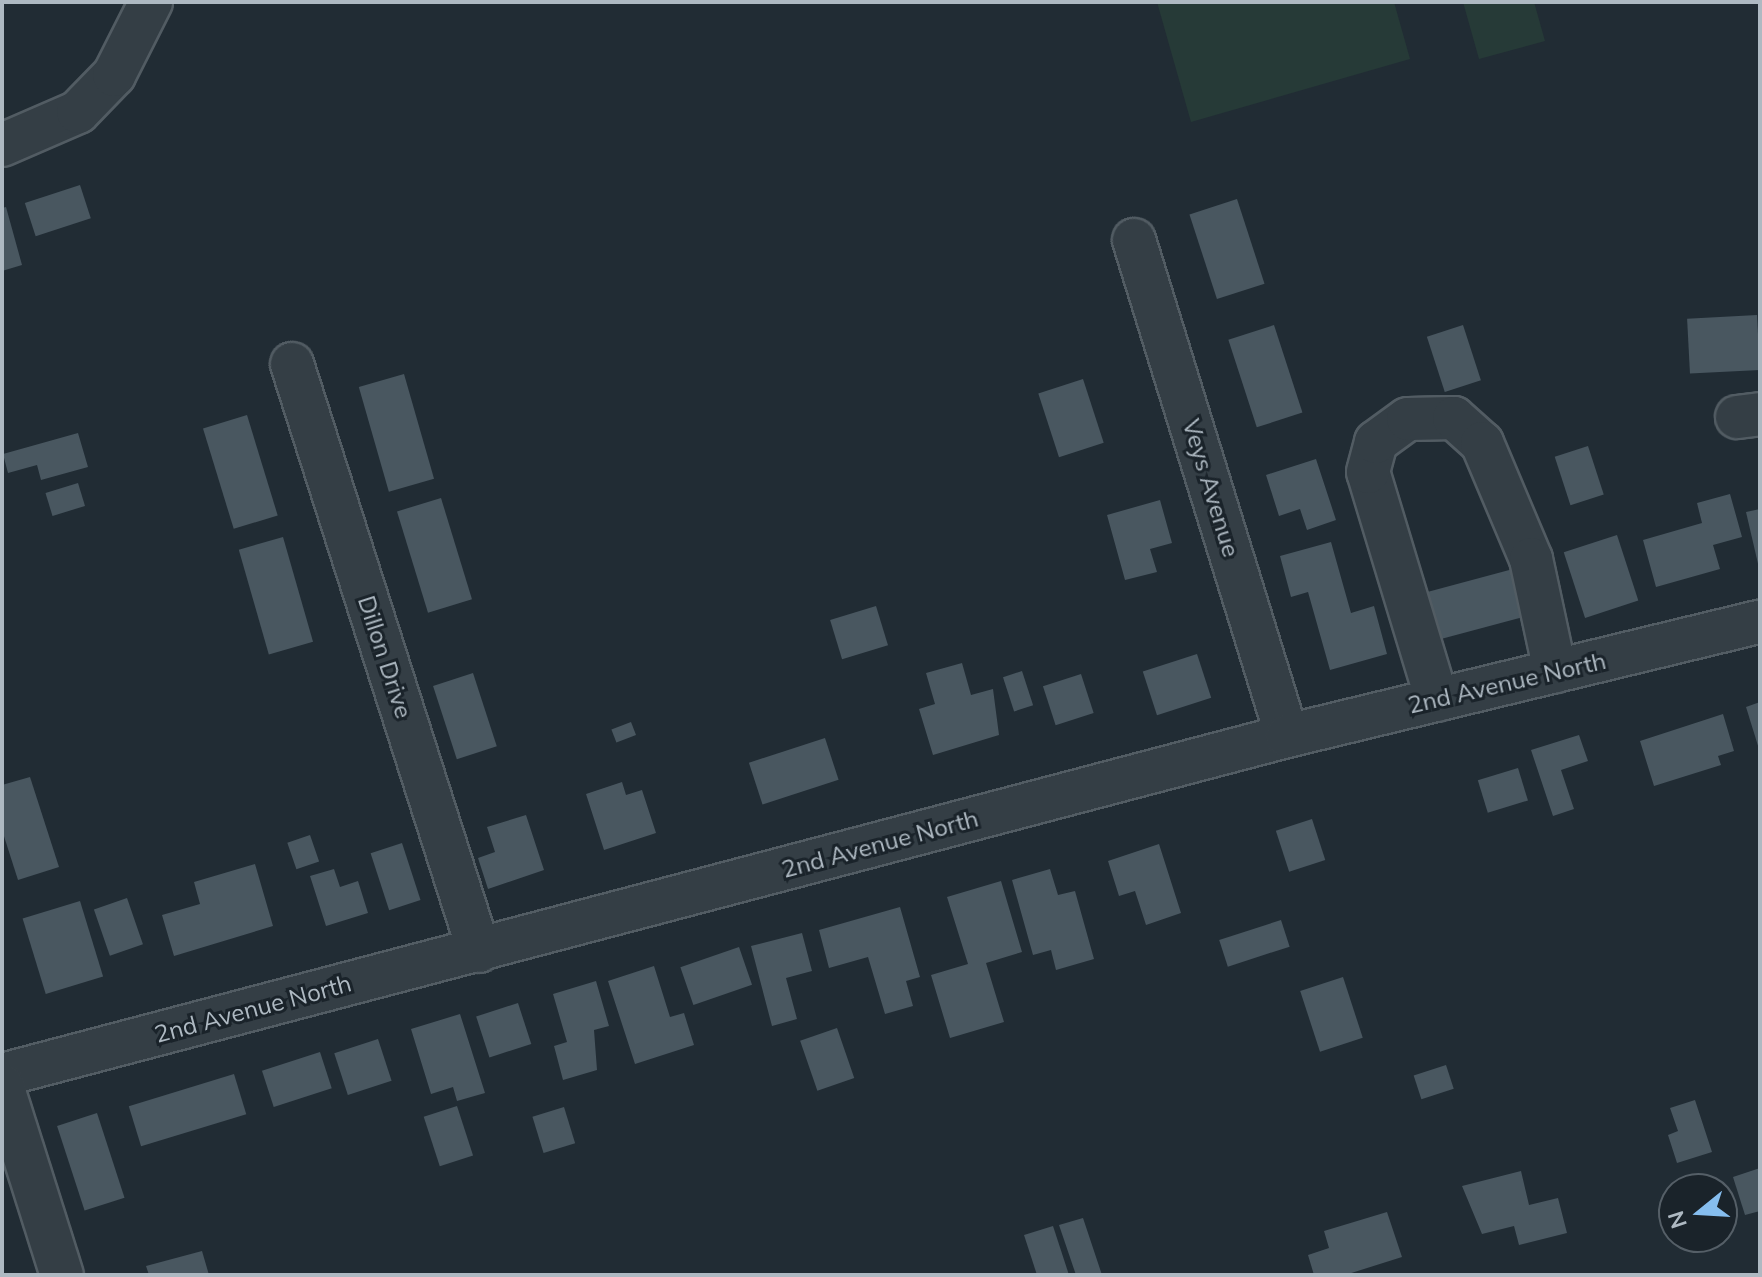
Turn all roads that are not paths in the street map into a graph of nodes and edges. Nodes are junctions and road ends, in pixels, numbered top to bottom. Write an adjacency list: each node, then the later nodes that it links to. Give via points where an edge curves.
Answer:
1 (151, 2): 2 (street, via 114,75 78,112)
2 (5, 144)
3 (1134, 240): 8 (street, Veys Avenue)
4 (292, 364): 9 (street, Dillon Drive)
5 (1760, 622): 6 (street, 2nd Avenue North)
6 (1555, 671): 7 (street, 2nd Avenue North); 7 (street, via 1531,559 1482,443 1454,418 1408,419 1376,442 1368,472)
7 (1437, 700): 8 (street, 2nd Avenue North)
8 (1287, 736): 9 (street, 2nd Avenue North)
9 (479, 951): 10 (street, 2nd Avenue North)
10 (2, 1075)
11 (2, 1085): 12 (street)
12 (62, 1275)

